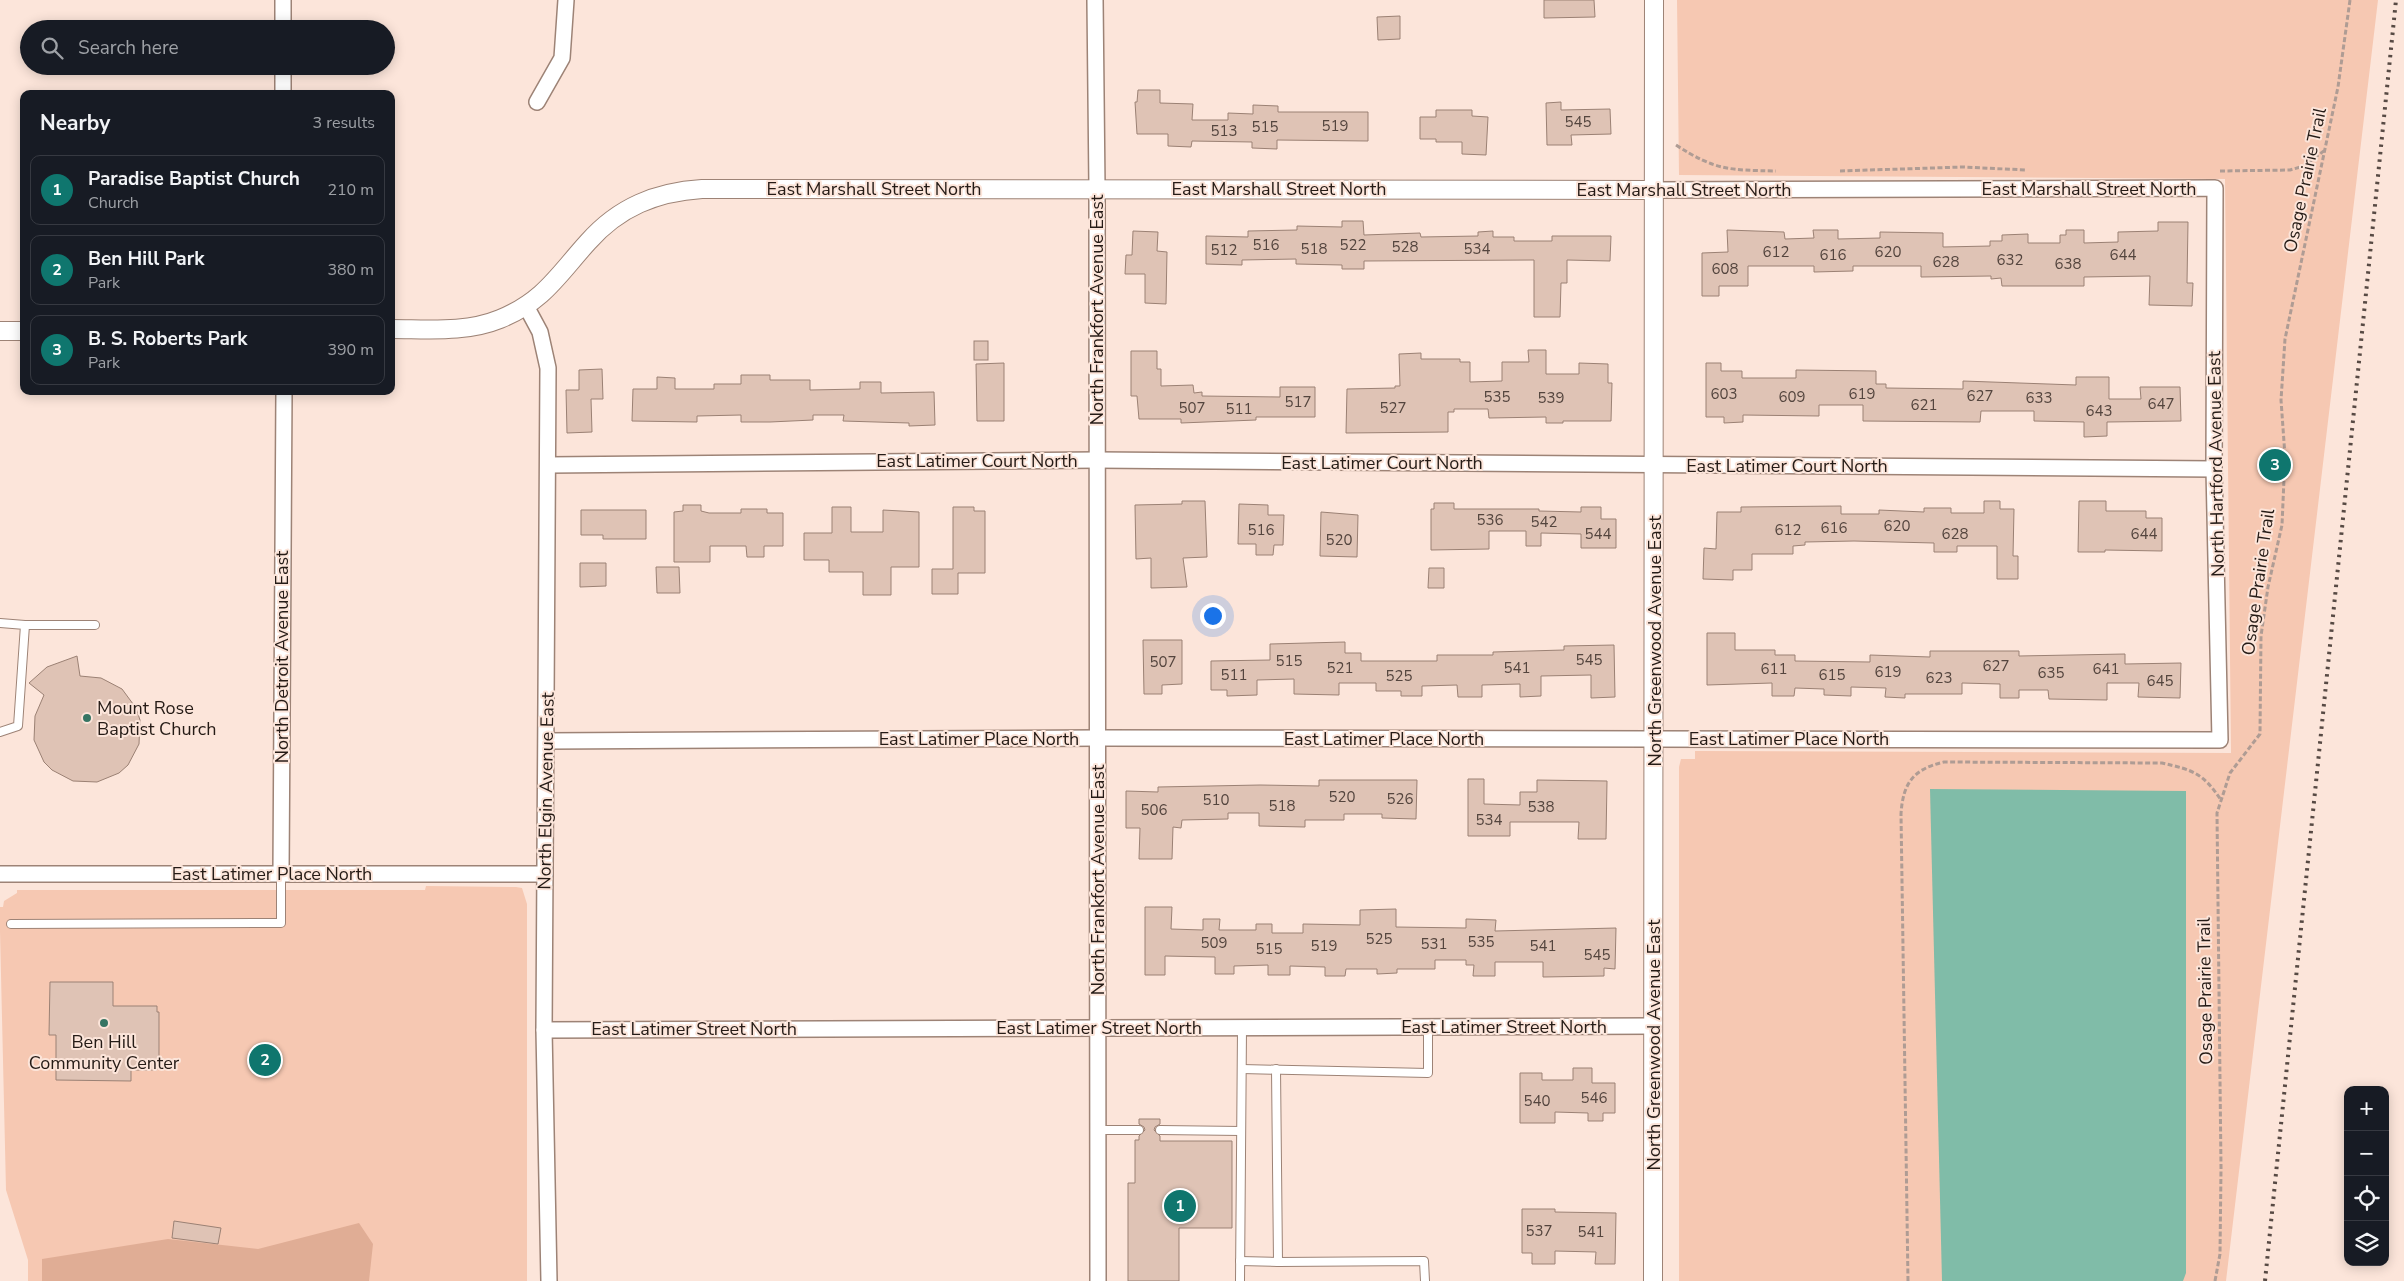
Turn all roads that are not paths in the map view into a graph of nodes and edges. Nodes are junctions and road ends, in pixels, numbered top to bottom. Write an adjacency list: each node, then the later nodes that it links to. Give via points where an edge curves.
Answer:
1 (283, 0): 5 (street)
2 (566, 0): 8 (street, via 562,58)
3 (1095, 0): 9 (street, North Frankfort Avenue East)
4 (1654, 0): 11 (street, North Greenwood Avenue East)
5 (283, 20)
6 (283, 75): 7 (street)
7 (283, 90)
8 (536, 102)
9 (1097, 188): 11 (street, East Marshall Street North); 12 (street, East Marshall Street North, via 675,191 637,205 606,224 546,291); 17 (street, North Frankfort Avenue East)
10 (2215, 188): 11 (street, East Marshall Street North); 20 (street, North Hartford Avenue East)
11 (1654, 190): 19 (street, North Greenwood Avenue East)
12 (526, 306): 13 (street, East Marshall Street North, via 493,321 464,328); 18 (street, North Elgin Avenue East, via 540,332 548,368)
13 (395, 329)
14 (0, 331): 15 (street)
15 (20, 331)
16 (284, 395): 30 (street, North Detroit Avenue East)
17 (1097, 460): 18 (street, East Latimer Court North); 19 (street, East Latimer Court North); 25 (street, North Frankfort Avenue East)
18 (549, 465): 28 (street, North Elgin Avenue East)
19 (1654, 465): 20 (street, East Latimer Court North); 26 (street, North Greenwood Avenue East)
20 (2214, 469): 27 (street, North Hartford Avenue East)
21 (0, 623): 23 (lane)
22 (94, 625): 23 (lane)
23 (25, 626): 24 (lane, via 18,726)
24 (0, 732)
25 (1098, 738): 26 (street, East Latimer Place North); 28 (street, East Latimer Place North); 33 (street, North Frankfort Avenue East)
26 (1655, 739): 27 (street, East Latimer Place North); 34 (street, North Greenwood Avenue East)
27 (2220, 740)
28 (547, 741): 31 (street, North Elgin Avenue East)
29 (0, 874): 30 (street, East Latimer Place North)
30 (281, 874): 31 (street, East Latimer Place North); 32 (lane, North Detroit Avenue East, via 281,923)
31 (545, 874): 37 (street, North Elgin Avenue East)
32 (11, 924)
33 (1098, 1026): 36 (street, East Latimer Street North); 37 (street, East Latimer Street North); 40 (street, North Frankfort Avenue East)
34 (1654, 1026): 35 (street, East Latimer Street North); 50 (street, North Greenwood Avenue East)
35 (1428, 1028): 36 (street, East Latimer Street North); 39 (lane, via 1428,1072)
36 (1242, 1029): 38 (lane)
37 (544, 1030): 46 (street, North Elgin Avenue East)
38 (1242, 1068): 39 (lane); 43 (lane)
39 (1276, 1069): 45 (lane)
40 (1097, 1130): 41 (lane); 47 (street, North Frankfort Avenue East)
41 (1139, 1130)
42 (1160, 1130): 43 (lane)
43 (1241, 1130): 44 (lane)
44 (1240, 1261): 45 (lane); 48 (lane)
45 (1278, 1262): 49 (lane, via 1424,1261)
46 (549, 1281)
47 (1098, 1281)
48 (1240, 1281)
49 (1425, 1281)
50 (1654, 1281)

